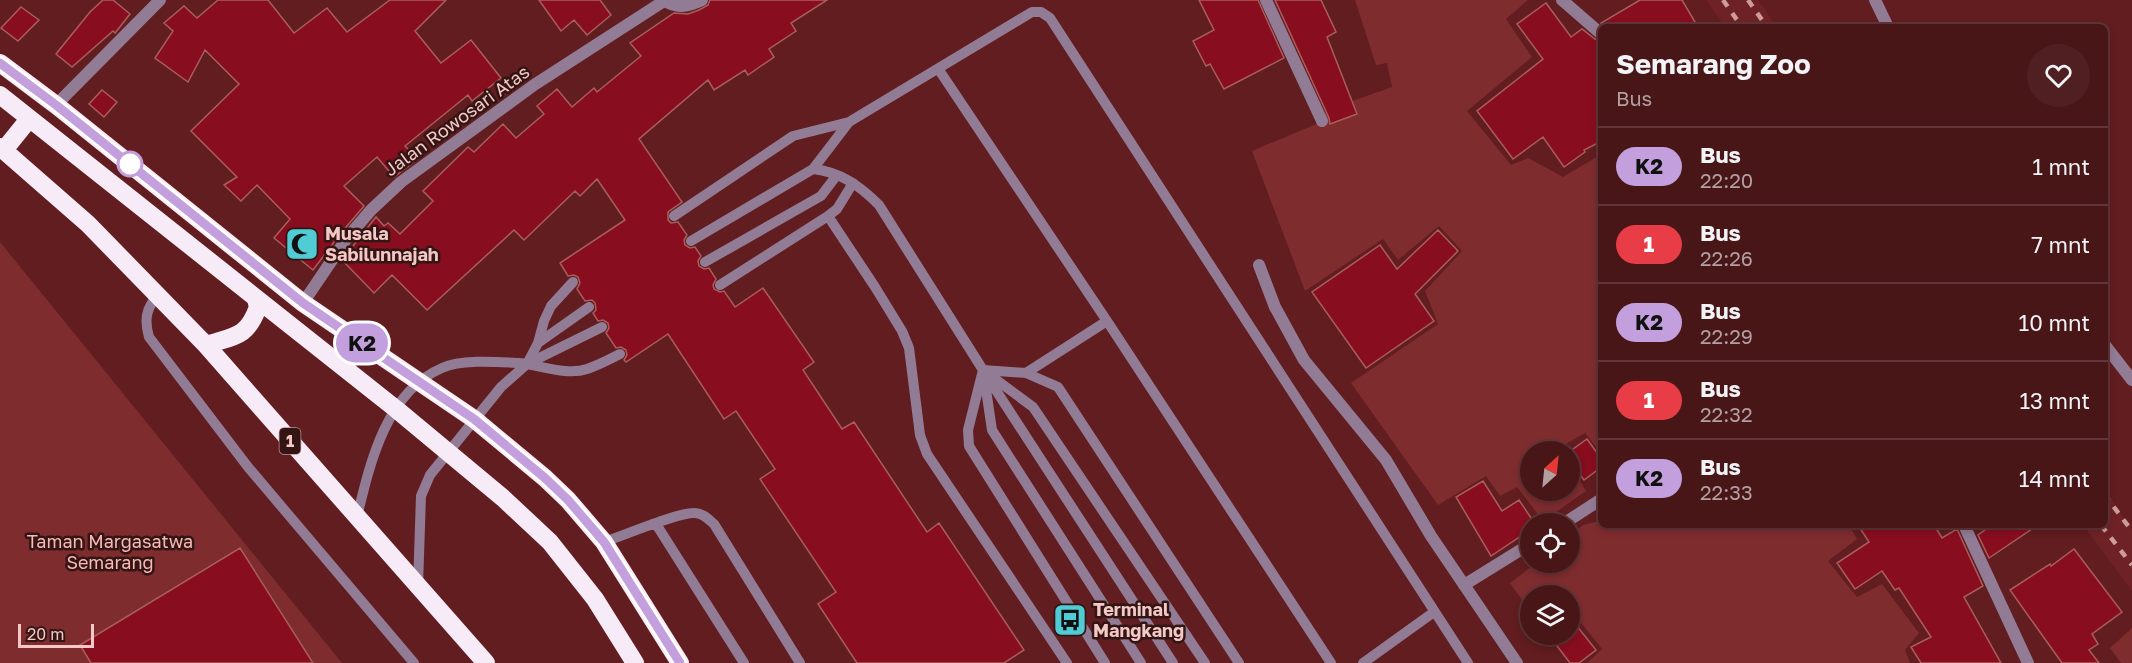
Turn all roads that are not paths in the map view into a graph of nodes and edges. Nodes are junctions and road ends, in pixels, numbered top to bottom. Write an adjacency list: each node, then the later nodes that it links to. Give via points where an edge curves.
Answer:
1 (160, 0): 12 (street)
2 (702, 0): 6 (street, via 677,7)
3 (1266, 0): 14 (street)
4 (1562, 0): 8 (street)
5 (1875, 0): 7 (street)
6 (663, 1): 29 (street, Jalan Rowosari Atas, via 534,85 401,182 347,238)
7 (1886, 24)
8 (1598, 31)
9 (0, 63): 12 (highway)
10 (939, 70): 15 (lane); 31 (lane); 54 (lane, via 1032,12 1050,18)
11 (0, 95): 13 (highway)
12 (56, 105): 29 (highway)
13 (29, 119): 16 (highway); 28 (highway)
14 (1322, 121)
15 (849, 122): 17 (lane); 20 (lane, via 793,136)
16 (2, 148): 27 (highway, 1, via 88,224)
17 (813, 170): 18 (lane); 22 (lane)
18 (837, 175): 19 (lane); 23 (lane, via 821,196)
19 (853, 183): 21 (lane); 38 (lane, via 879,205)
20 (674, 216)
21 (828, 216): 26 (lane); 61 (lane, via 902,331 909,348 920,435 927,454)
22 (691, 241)
23 (705, 262)
24 (1259, 265): 52 (street, via 1275,307 1304,360 1386,460)
25 (573, 282): 33 (lane, via 551,306)
26 (720, 285)
27 (158, 295): 34 (highway, 1); 55 (lane, via 147,311 149,337 248,467)
28 (256, 299): 34 (highway, via 258,307 247,329 238,336); 42 (highway)
29 (303, 303): 41 (highway)
30 (589, 307): 33 (lane)
31 (1107, 321): 39 (lane); 67 (lane)
32 (602, 327): 37 (lane)
33 (538, 343): 37 (lane)
34 (207, 345): 47 (highway, 1)
35 (2108, 349): 40 (street)
36 (620, 354): 37 (lane, via 585,370)
37 (527, 364): 41 (lane, via 485,361 444,367); 43 (lane)
38 (983, 370): 39 (lane); 62 (lane, via 968,430 969,446); 63 (lane, via 992,430); 64 (lane); 65 (lane, via 1033,407)
39 (1026, 373): 66 (lane, via 1058,387)
40 (2132, 380)
41 (419, 381): 42 (lane); 43 (highway)
42 (396, 409): 44 (highway); 47 (lane, via 374,453)
43 (474, 419): 44 (lane); 50 (highway, via 545,478)
44 (448, 452): 53 (lane, via 430,475 421,496); 57 (highway, via 550,542 595,599)
45 (1598, 501): 46 (street)
46 (1580, 513)
47 (357, 517): 53 (highway, 1)
48 (656, 524): 50 (lane); 59 (lane); 60 (lane, via 694,513 714,524)
49 (1965, 528): 71 (street)
50 (604, 542): 58 (highway)
51 (1520, 550): 52 (street)
52 (1464, 585): 70 (street)
53 (418, 586): 56 (highway, 1)
54 (1434, 612): 68 (lane); 69 (lane)
55 (414, 663)
56 (486, 663)
57 (635, 663)
58 (680, 663)
59 (744, 663)
60 (800, 663)
61 (1066, 663)
62 (1105, 663)
63 (1141, 663)
64 (1173, 663)
65 (1205, 663)
66 (1239, 663)
67 (1331, 663)
68 (1363, 663)
69 (1468, 663)
70 (1517, 663)
71 (2028, 663)

